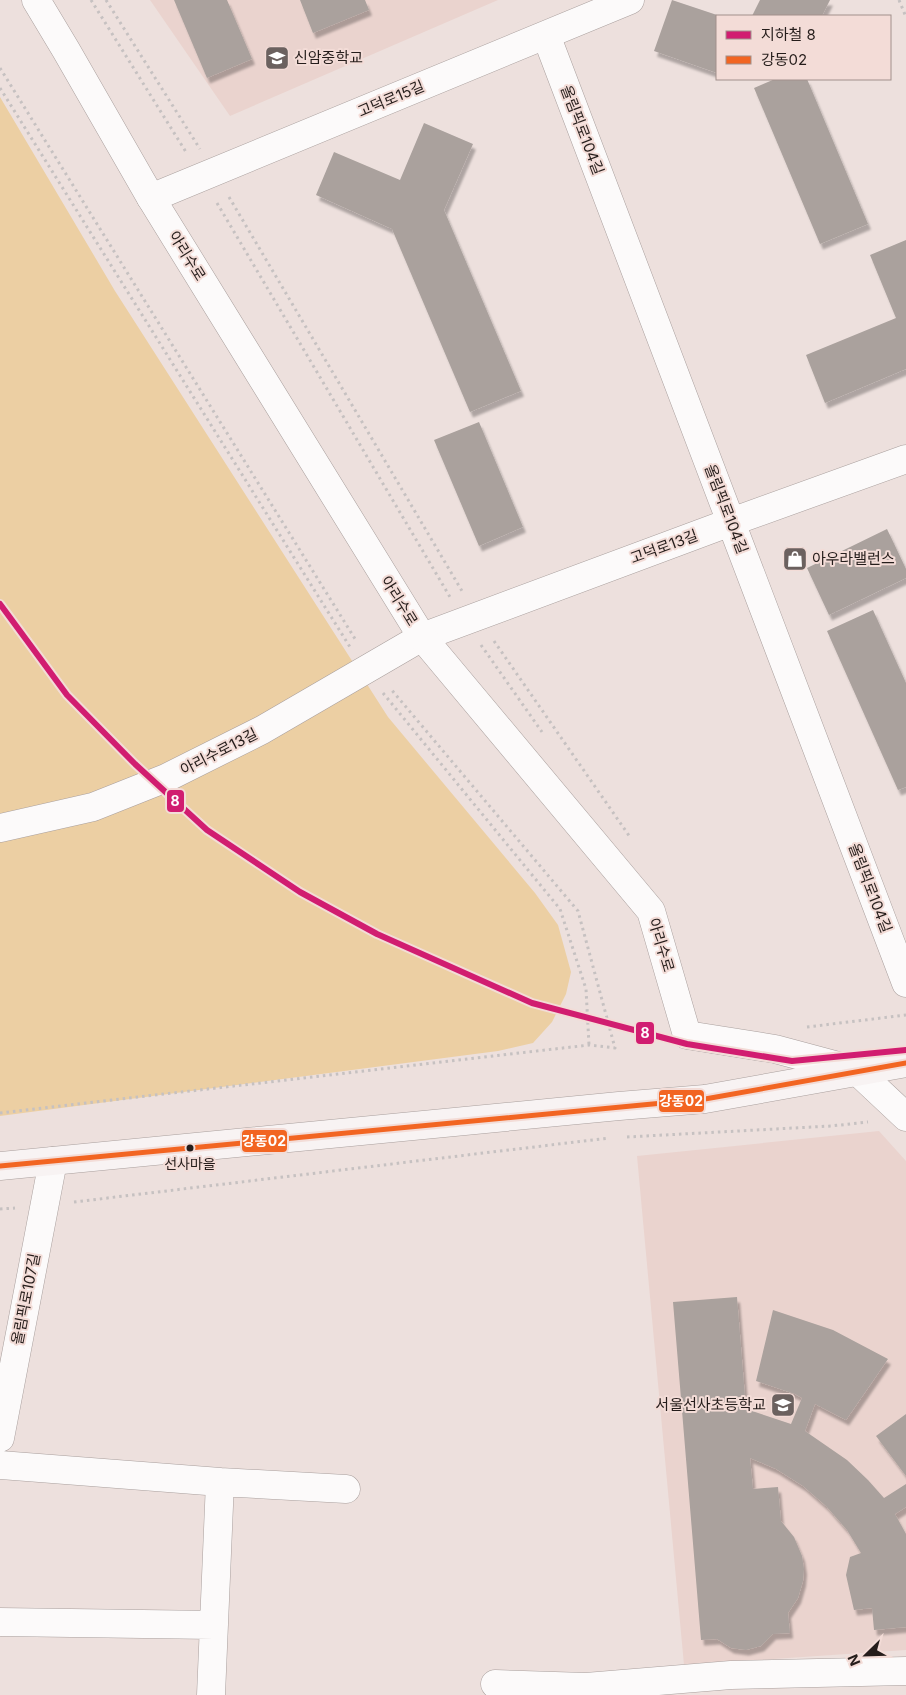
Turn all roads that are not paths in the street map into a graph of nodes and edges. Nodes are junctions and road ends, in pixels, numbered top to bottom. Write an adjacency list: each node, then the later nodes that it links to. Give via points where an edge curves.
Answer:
1 (36, 0): 4 (street, 아리수로)
2 (630, 0): 3 (street, 고덕로15길)
3 (546, 35): 4 (street, 고덕로15길); 6 (street, 올림픽로104길)
4 (151, 198): 7 (street, 아리수로)
5 (906, 459): 6 (street, 고덕로13길)
6 (731, 522): 7 (street, 고덕로13길); 9 (street, 올림픽로104길)
7 (422, 637): 8 (street, 아리수로13길, via 262,730 166,778 93,807); 11 (street, 아리수로, via 651,911 688,1035 775,1049)
8 (0, 828)
9 (906, 983)
10 (906, 1063): 11 (main road)
11 (857, 1072): 12 (street); 13 (main road, via 706,1099)
12 (906, 1117)
13 (53, 1161): 14 (main road); 15 (street, 올림픽로107길)
14 (0, 1166)
15 (0, 1438)
16 (0, 1465): 17 (street)
17 (220, 1482): 18 (street); 20 (street)
18 (346, 1489)
19 (0, 1622): 20 (street)
20 (214, 1625): 23 (street)
21 (906, 1671): 22 (street, via 730,1675 586,1687)
22 (495, 1684)
23 (211, 1695)

